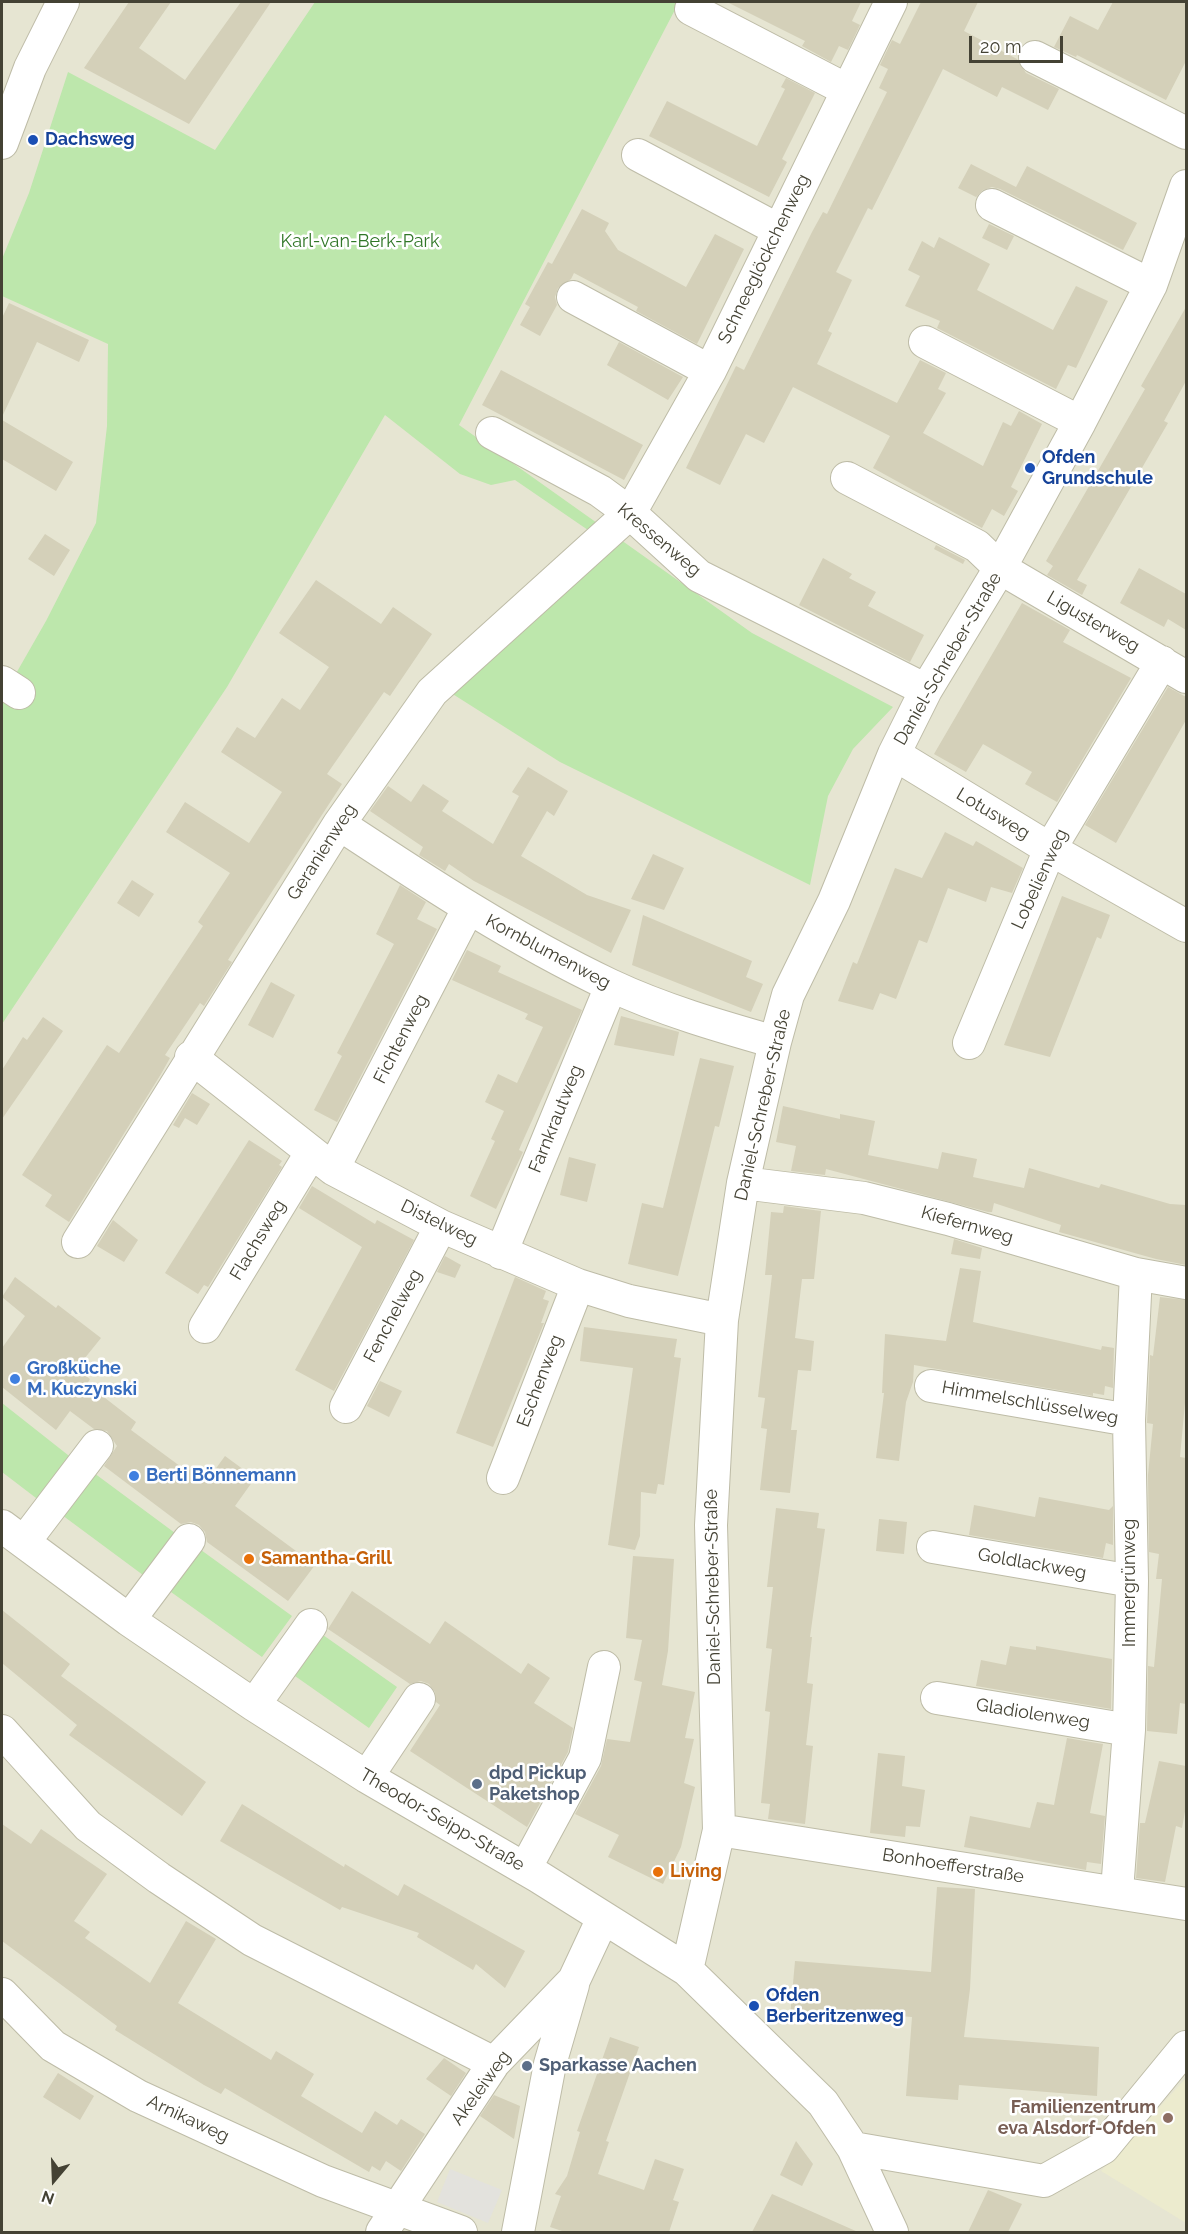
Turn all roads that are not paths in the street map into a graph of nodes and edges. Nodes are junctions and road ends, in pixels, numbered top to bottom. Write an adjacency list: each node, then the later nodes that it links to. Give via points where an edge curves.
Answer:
1 (63, 2): 5 (street, via 30,68)
2 (891, 2): 6 (street, Schneeglöckchenweg)
3 (691, 9): 6 (street)
4 (1035, 57): 7 (street)
5 (11, 89): 8 (street)
6 (847, 90): 12 (street, Schneeglöckchenweg)
7 (1186, 133)
8 (2, 143)
9 (638, 155): 12 (street)
10 (1186, 186): 13 (street, Daniel-Schreber-Straße)
11 (992, 205): 13 (street)
12 (777, 229): 16 (street, Schneeglöckchenweg)
13 (1151, 285): 17 (street, Daniel-Schreber-Straße)
14 (573, 297): 16 (street)
15 (926, 342): 17 (street)
16 (710, 371): 20 (street, Schneeglöckchenweg)
17 (1080, 422): 21 (street, Daniel-Schreber-Straße)
18 (492, 433): 20 (street, Kressenweg, via 600,491)
19 (847, 478): 21 (street, Ligusterweg, via 977,546)
20 (630, 513): 23 (street, Kressenweg, via 699,576); 25 (street, Geranienweg, via 432,692)
21 (1000, 568): 22 (street, Ligusterweg); 23 (street, Daniel-Schreber-Straße)
22 (1174, 669): 26 (street, Lobelienweg)
23 (926, 690): 24 (street, Daniel-Schreber-Straße)
24 (894, 754): 26 (street, Lotusweg); 30 (street, Daniel-Schreber-Straße, via 834,901 788,995)
25 (339, 824): 27 (street, Kornblumenweg); 32 (street, Geranienweg)
26 (1050, 849): 28 (street, Lotusweg); 31 (street, Lobelienweg)
27 (468, 909): 29 (street, Kornblumenweg); 33 (street, Fichtenweg)
28 (1186, 926)
29 (611, 986): 30 (street, Kornblumenweg, via 684,1015); 37 (street, Farnkrautweg)
30 (775, 1042): 34 (street, Daniel-Schreber-Straße)
31 (969, 1043)
32 (191, 1057): 33 (street, Distelweg); 36 (street, Geranienweg)
33 (322, 1161): 35 (street, Distelweg); 42 (street, Flachsweg)
34 (743, 1183): 38 (street, Kiefernweg, via 864,1198); 41 (street, Daniel-Schreber-Straße)
35 (441, 1226): 37 (street, Distelweg); 44 (street, Fenchelweg)
36 (78, 1242)
37 (501, 1253): 40 (street, Distelweg)
38 (1136, 1274): 39 (street, Kiefernweg); 45 (street, Immergrünweg)
39 (1186, 1283)
40 (578, 1285): 41 (street, Distelweg, via 629,1301); 47 (street, Eschenweg)
41 (722, 1320): 61 (street, Daniel-Schreber-Straße, via 711,1525)
42 (205, 1327)
43 (932, 1386): 45 (street, Himmelschlüsselweg)
44 (346, 1407)
45 (1129, 1420): 51 (street, Immergrünweg)
46 (97, 1446): 48 (street)
47 (503, 1478)
48 (13, 1534): 52 (street, Theodor-Seipp-Straße)
49 (189, 1540): 52 (street)
50 (933, 1546): 51 (street, Goldlackweg)
51 (1132, 1581): 58 (street, Immergrünweg)
52 (129, 1620): 57 (street, Theodor-Seipp-Straße)
53 (311, 1625): 57 (street)
54 (604, 1667): 62 (street, via 585,1758)
55 (937, 1698): 58 (street, Gladiolenweg)
56 (419, 1699): 60 (street)
57 (254, 1705): 60 (street, Theodor-Seipp-Straße)
58 (1129, 1730): 63 (street, Immergrünweg)
59 (2, 1731): 70 (street, via 88,1826 159,1878 252,1940)
60 (367, 1777): 62 (street, Theodor-Seipp-Straße)
61 (719, 1830): 63 (street, Bonhoefferstraße); 66 (street, Daniel-Schreber-Straße)
62 (525, 1869): 65 (street, Theodor-Seipp-Straße)
63 (1117, 1891): 64 (street, Bonhoefferstraße)
64 (1186, 1904)
65 (603, 1918): 66 (street, Theodor-Seipp-Straße); 67 (street, Akeleiweg)
66 (687, 1970): 71 (street, Theodor-Seipp-Straße, via 823,2103)
67 (574, 1980): 70 (street, Akeleiweg); 74 (street, via 550,2064)
68 (2, 1994): 72 (street, Arnikaweg, via 53,2046 138,2096 322,2181)
69 (1186, 2047): 71 (street, via 1103,2148 1044,2181)
70 (494, 2063): 72 (street, Akeleiweg)
71 (853, 2148): 75 (street, Theodor-Seipp-Straße)
72 (389, 2221): 73 (street, Arnikaweg)
73 (461, 2232)
74 (518, 2232)
75 (892, 2232)

